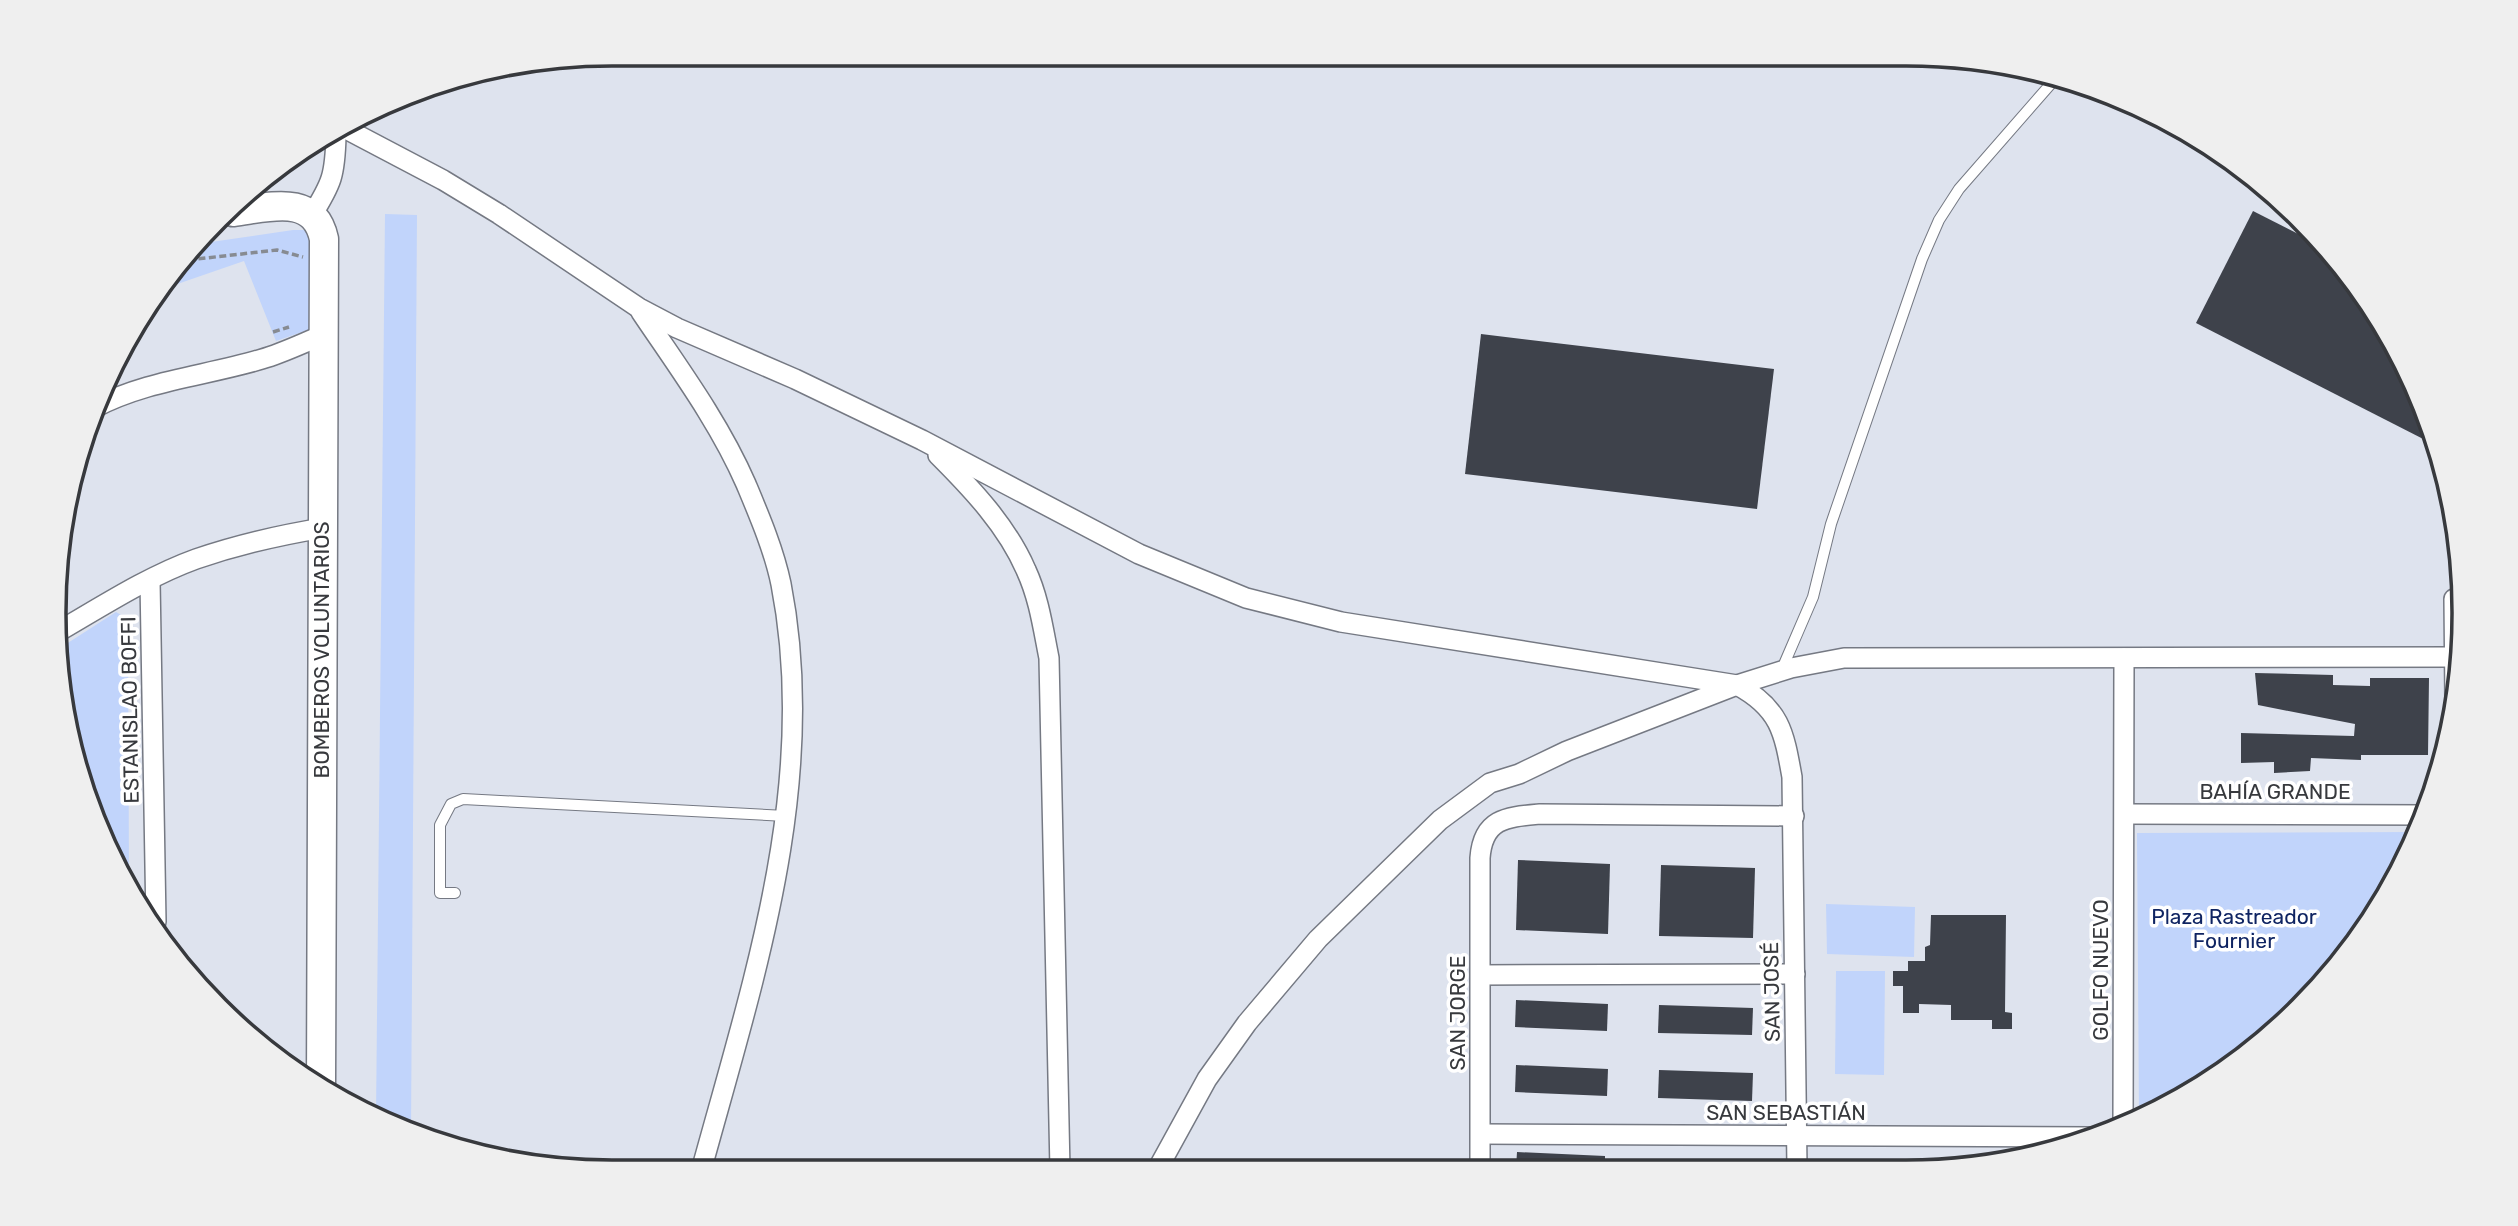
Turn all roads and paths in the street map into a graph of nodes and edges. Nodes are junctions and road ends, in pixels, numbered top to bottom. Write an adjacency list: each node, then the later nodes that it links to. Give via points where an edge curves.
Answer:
1 (2049, 86): 17 (lane, via 1959,189 1939,220 1831,524 1813,597)
2 (353, 133): 8 (street, via 499,214)
3 (335, 143): 5 (street, via 331,185)
4 (244, 211): 5 (main road, via 290,206)
5 (312, 215): 9 (main road, BOMBEROS VOLUNTARIOS, via 324,239)
6 (307, 247): 7 (path, via 307,258 277,250)
7 (197, 259)
8 (639, 308): 11 (street); 21 (street, via 726,444 750,494 780,581 794,696)
9 (323, 335): 10 (street, via 262,359 174,379); 12 (main road, BOMBEROS VOLUNTARIOS)
10 (109, 401)
11 (922, 440): 18 (street, via 1139,554 1246,598 1342,622); 33 (street, via 1005,531 1026,570 1041,615 1049,658)
12 (323, 528): 13 (street, via 194,560); 27 (main road, BOMBEROS VOLUNTARIOS)
13 (150, 581): 14 (street); 24 (street, ESTANISLAO BOFFI)
14 (67, 627)
15 (2449, 657): 16 (street)
16 (2124, 659): 17 (street, via 1844,658); 19 (street, GOLFO NUEVO)
17 (1782, 670): 18 (street)
18 (1737, 685): 22 (street, SAN JOSÉ, via 1758,696 1781,730 1792,777); 34 (street, via 1490,783 1440,820 1318,939 1247,1023 1207,1079)
19 (2125, 814): 20 (street, BAHÍA GRANDE); 28 (street, GOLFO NUEVO)
20 (2413, 814)
21 (786, 816): 23 (lane, via 463,799 451,804 440,825 440,893); 32 (street, via 766,924)
22 (1794, 816): 25 (street, SAN JOSÉ); 26 (street, SAN JORGE, via 1540,814 1503,819 1488,830 1481,845)
23 (455, 893)
24 (156, 912)
25 (1795, 974): 26 (street); 30 (street, SAN JOSÉ)
26 (1481, 975): 29 (street, SAN JORGE)
27 (321, 1074)
28 (2123, 1114)
29 (1481, 1134): 30 (street, SAN SEBASTIÁN); 35 (street, SAN JORGE)
30 (1797, 1135): 31 (street, SAN SEBASTIÁN); 36 (street, SAN JOSÉ)
31 (2059, 1137)
32 (704, 1160)
33 (1059, 1160)
34 (1162, 1160)
35 (1480, 1160)
36 (1797, 1160)

